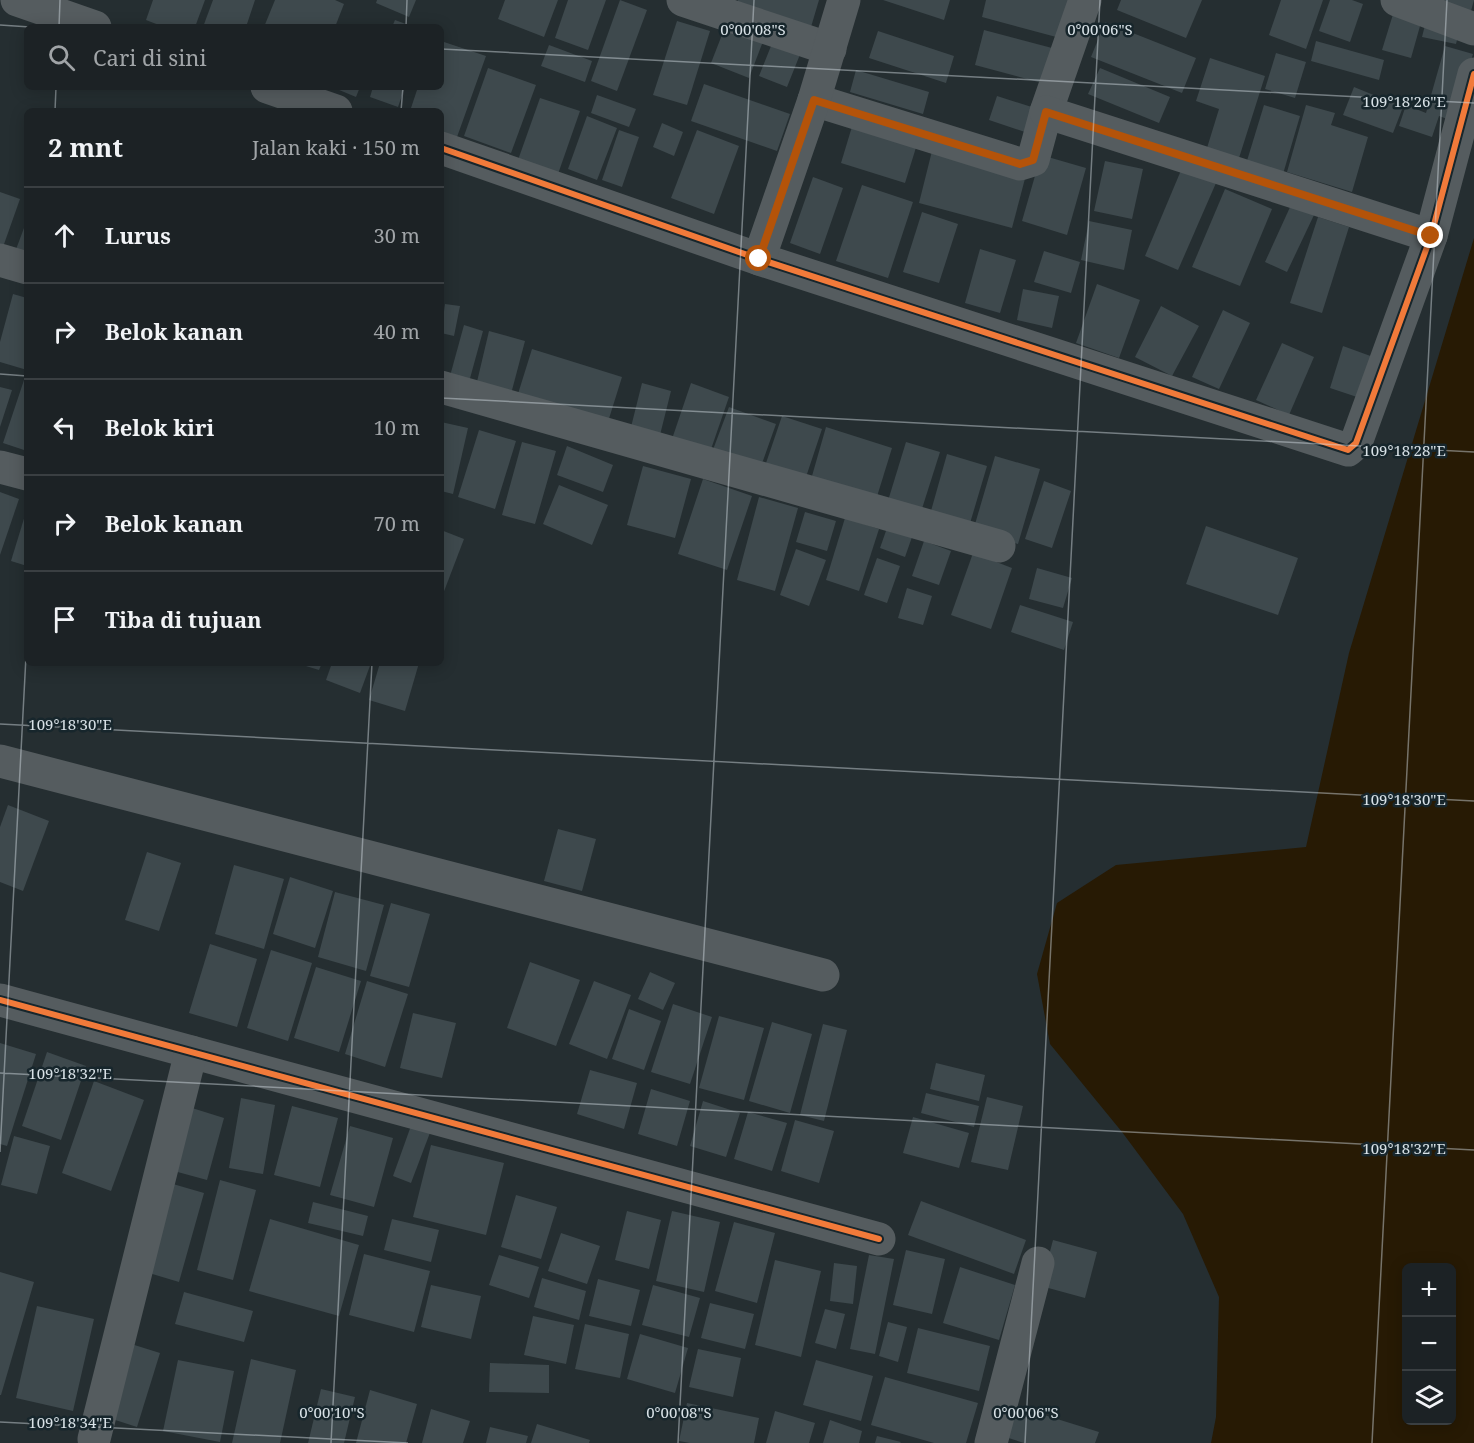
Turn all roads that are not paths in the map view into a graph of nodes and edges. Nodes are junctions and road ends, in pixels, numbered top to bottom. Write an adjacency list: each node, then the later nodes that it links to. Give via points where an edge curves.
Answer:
1 (17, 0): 6 (street)
2 (683, 0): 8 (street)
3 (844, 0): 8 (street)
4 (1085, 0): 13 (street)
5 (1397, 0): 7 (street)
6 (86, 24)
7 (1474, 29)
8 (830, 49): 11 (street)
9 (1474, 74): 15 (street)
10 (276, 90): 12 (street)
11 (814, 100): 13 (street, via 1020,164 1033,160); 16 (street)
12 (327, 108)
13 (1046, 112): 15 (street)
14 (444, 149): 16 (street)
15 (1431, 236): 16 (street, via 1356,443 1348,450)
16 (759, 259)
17 (0, 261): 18 (street)
18 (24, 267)
19 (444, 388): 22 (street)
20 (0, 467): 21 (street)
21 (24, 473)
22 (999, 546)
23 (0, 761): 24 (street)
24 (823, 975)
25 (0, 1000): 26 (street)
26 (191, 1052): 27 (street); 29 (street)
27 (879, 1239)
28 (1038, 1263): 30 (street)
29 (98, 1442)
30 (991, 1443)

